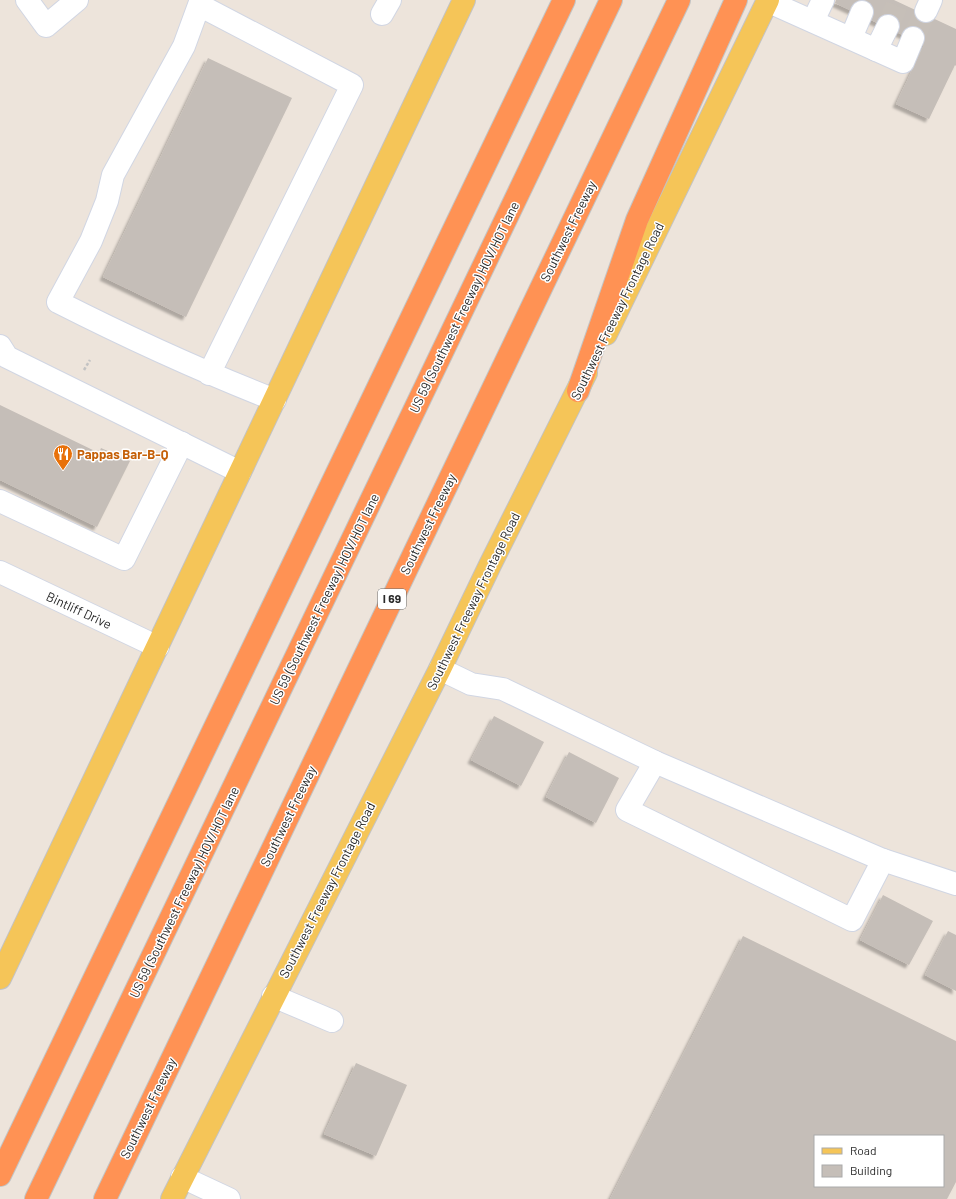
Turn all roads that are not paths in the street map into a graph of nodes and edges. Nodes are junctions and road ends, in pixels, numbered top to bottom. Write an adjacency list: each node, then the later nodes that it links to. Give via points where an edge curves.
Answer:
1 (27, 0): 2 (street, via 46,26)
2 (77, 0)
3 (464, 0): 19 (main road)
4 (564, 0): 34 (highway)
5 (612, 0): 36 (highway, US 59 (Southwest Freeway) HOV/HOT lane)
6 (679, 0): 37 (highway, Southwest Freeway / I 69)
7 (736, 0): 18 (highway, via 637,220)
8 (823, 0): 11 (street)
9 (767, 1): 11 (street); 18 (main road, Southwest Freeway Frontage Road)
10 (862, 12): 13 (street)
11 (813, 21): 13 (street)
12 (888, 26): 15 (street)
13 (851, 38): 15 (street)
14 (913, 38): 15 (street, via 902,62)
15 (876, 50)
16 (2, 354): 20 (street)
17 (209, 374): 17 (street, via 352,85 199,5 184,46 113,175 107,201 93,236 58,302); 19 (street)
18 (578, 391): 27 (main road, Southwest Freeway Frontage Road)
19 (275, 400): 21 (main road)
20 (182, 443): 21 (street); 24 (street)
21 (240, 472): 26 (main road)
22 (0, 485): 24 (street)
23 (0, 501): 24 (street, via 124,559)
24 (130, 548)
25 (0, 572): 26 (street, Bintliff Drive)
26 (158, 647): 31 (main road)
27 (440, 670): 28 (street, via 471,684 503,689); 32 (main road, Southwest Freeway Frontage Road)
28 (655, 762): 29 (street); 29 (street, via 627,810 852,920)
29 (883, 860): 30 (street)
30 (956, 884)
31 (0, 978)
32 (273, 996): 33 (street); 35 (main road, Southwest Freeway Frontage Road)
33 (332, 1021)
34 (0, 1175)
35 (182, 1177): 38 (main road, Southwest Freeway Frontage Road); 39 (street)
36 (36, 1199)
37 (105, 1199)
38 (172, 1199)
39 (229, 1199)

